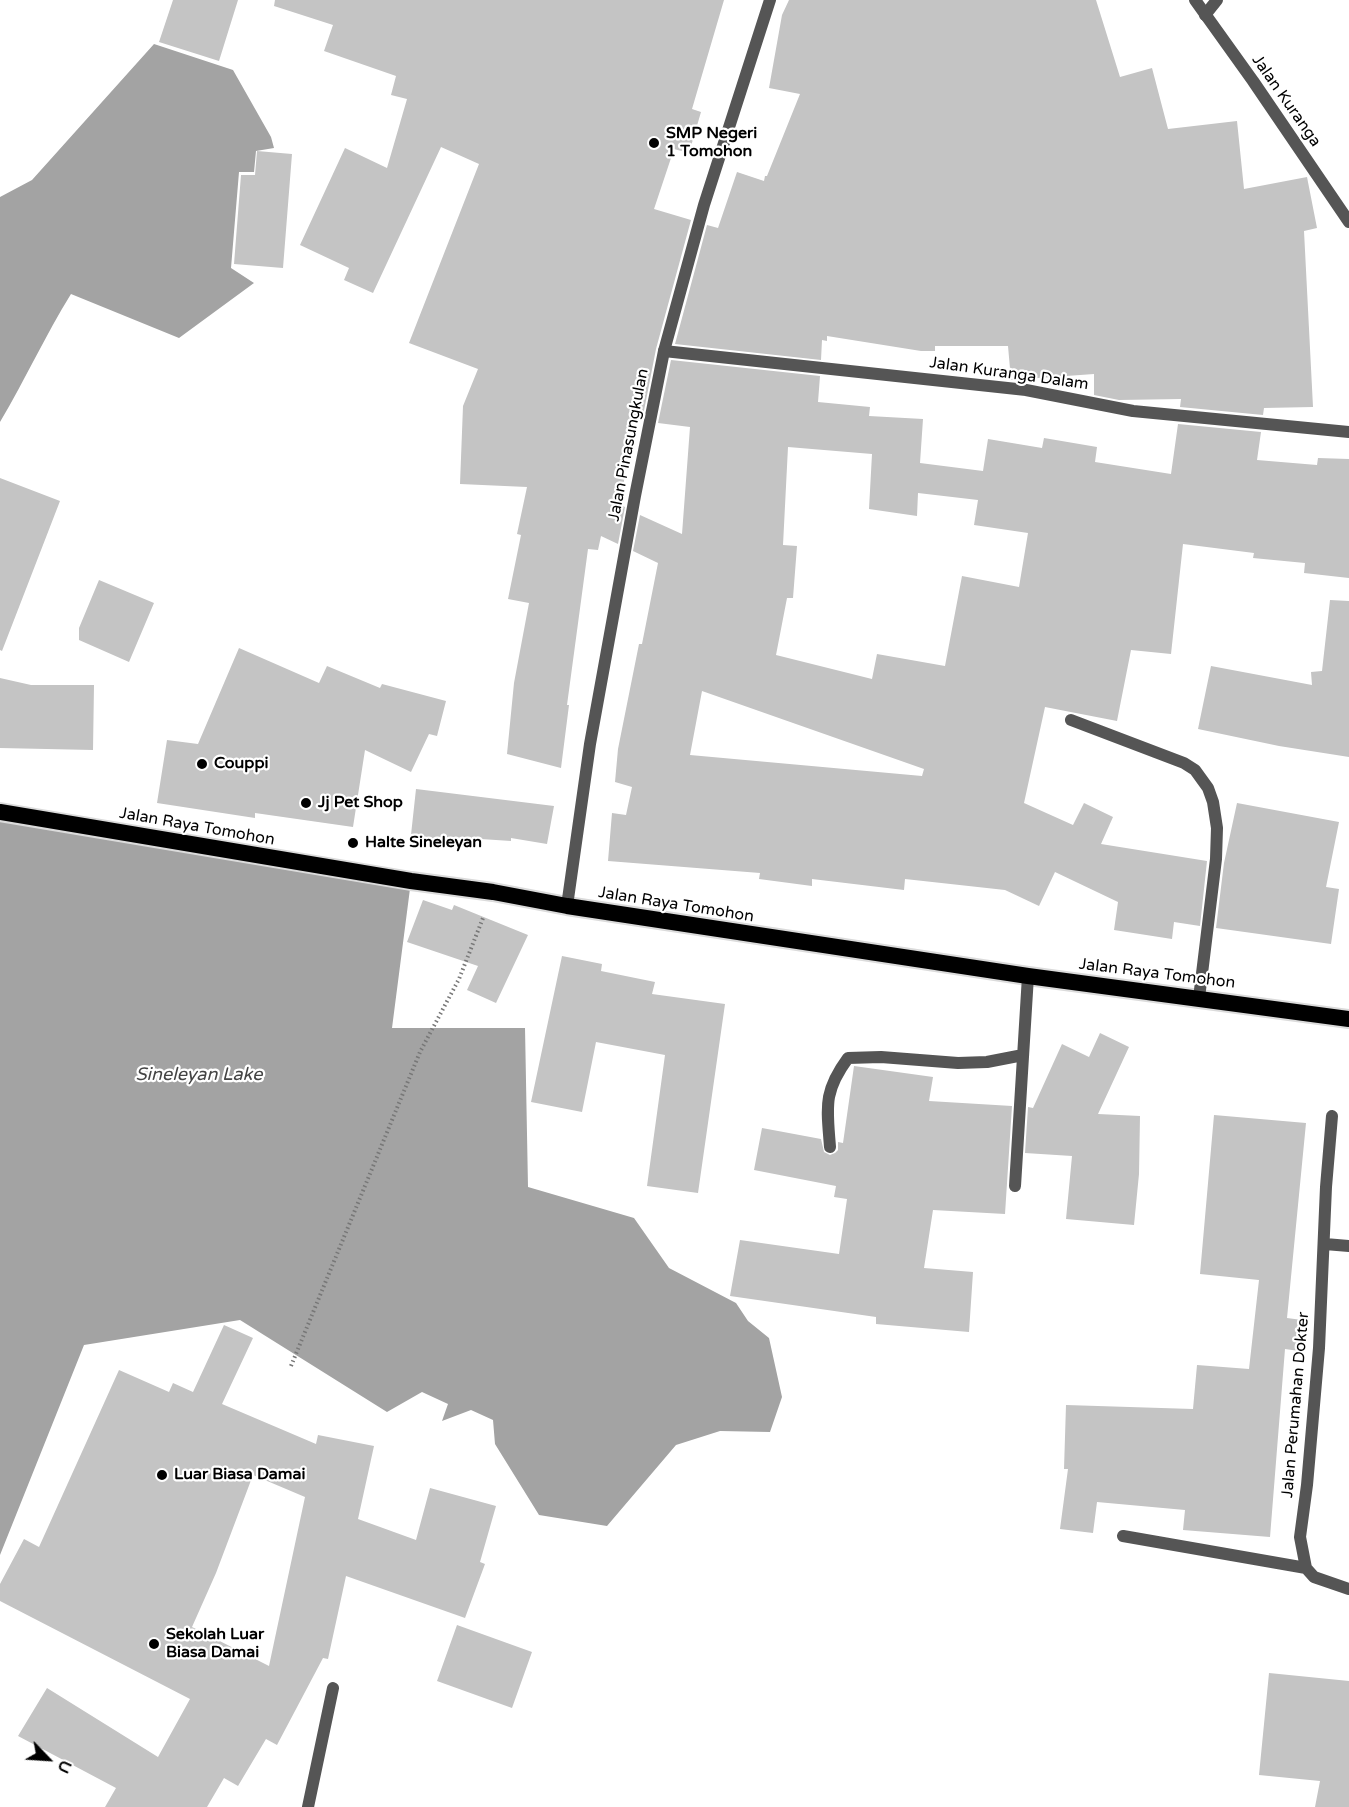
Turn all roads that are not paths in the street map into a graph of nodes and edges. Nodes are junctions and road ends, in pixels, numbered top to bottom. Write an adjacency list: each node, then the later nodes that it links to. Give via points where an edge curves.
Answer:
1 (770, 0): 6 (street, Jalan Pinasungkulan, via 704,205)
2 (1195, 0): 4 (street, Jalan Kuranga)
3 (1216, 0): 4 (street)
4 (1205, 15): 5 (street, Jalan Kuranga)
5 (1349, 222)
6 (664, 351): 7 (street, Jalan Kuranga Dalam, via 1026,390 1133,411); 10 (street, Jalan Pinasungkulan, via 590,744)
7 (1349, 432)
8 (1071, 720): 12 (street, via 1184,763 1195,770 1208,788 1217,843)
9 (0, 812): 10 (highway, Jalan Raya Tomohon)
10 (567, 906): 11 (highway, Jalan Raya Tomohon)
11 (1028, 976): 12 (highway, Jalan Raya Tomohon); 14 (street)
12 (1199, 998): 13 (highway, Jalan Raya Tomohon)
13 (1349, 1019)
14 (1023, 1055): 16 (street, via 958,1063 848,1058 835,1076 826,1102); 17 (street)
15 (1332, 1116): 18 (street, Jalan Perumahan Dokter)
16 (830, 1147)
17 (1015, 1186)
18 (1325, 1244): 19 (street); 21 (street, Jalan Perumahan Dokter, via 1300,1537)
19 (1349, 1246)
20 (1123, 1536): 21 (street)
21 (1306, 1568): 22 (street, via 1314,1577)
22 (1349, 1589)
23 (333, 1688): 24 (street)
24 (308, 1807)

